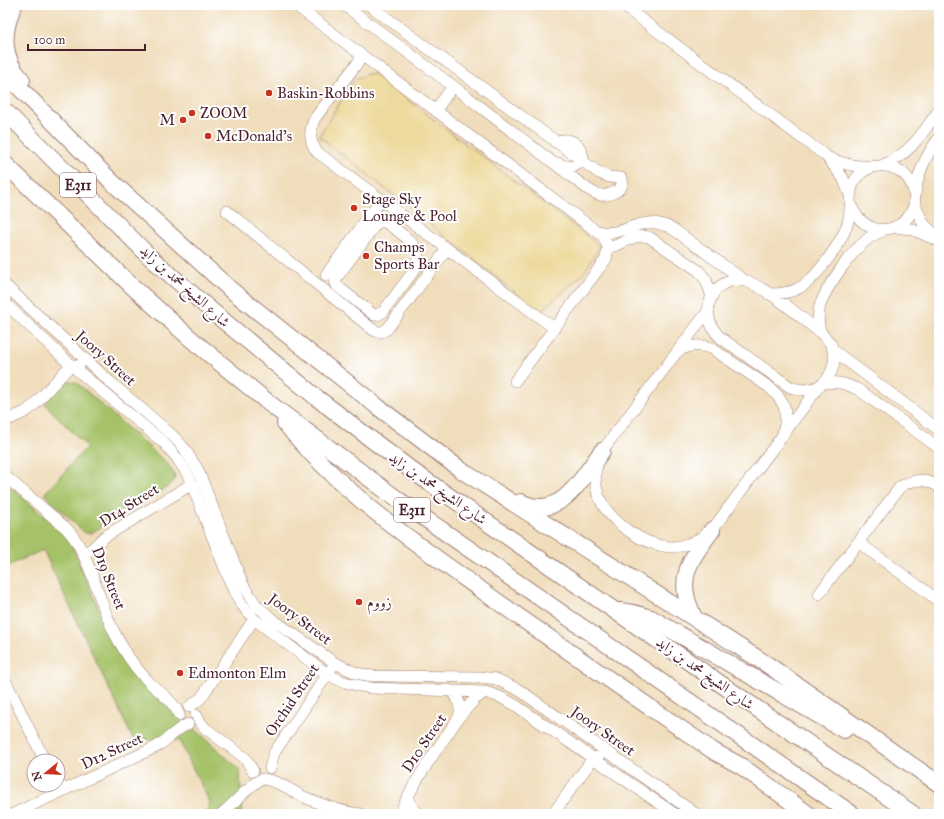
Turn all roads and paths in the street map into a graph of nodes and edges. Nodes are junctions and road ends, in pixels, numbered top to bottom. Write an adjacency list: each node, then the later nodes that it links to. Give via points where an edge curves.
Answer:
1 (13, 5): 6 (street); 13 (highway, via 6,30 8,56 14,72 37,98)
2 (295, 5): 7 (street)
3 (344, 5): 9 (street)
4 (369, 5): 17 (street)
5 (622, 5): 15 (street)
6 (5, 13)
7 (363, 56): 10 (street); 22 (street, via 315,118 310,132 311,139 317,152)
8 (5, 73): 13 (highway)
9 (451, 84): 10 (street); 16 (street)
10 (433, 108): 26 (street)
11 (5, 110): 60 (highway, شارع الشيخ محمد بن زايد / E311, via 151,258 307,391 414,472)
12 (939, 110): 19 (street, via 907,152 891,162)
13 (43, 113): 51 (highway, via 112,182 231,290)
14 (939, 138): 20 (street, via 922,165)
15 (826, 156): 19 (street, via 851,165); 21 (street, via 840,174)
16 (548, 159): 17 (street, via 568,167 576,166); 17 (street, via 596,194 613,193 623,184 621,178 602,175)
17 (582, 161)
18 (5, 164): 45 (highway, E311, via 133,287)
19 (880, 165): 20 (street, via 896,168 907,177); 21 (street, via 858,176 851,188)
20 (914, 199): 25 (street, via 909,214 900,224); 27 (street, via 923,223)
21 (850, 200): 25 (street, via 854,213 863,223 876,229); 33 (street, via 850,218 845,231 815,276 794,290)
22 (385, 203): 24 (street); 29 (street); 30 (street)
23 (227, 211): 29 (street, via 372,329 379,332 388,328)
24 (380, 221): 24 (street, via 335,280 337,286 374,315 383,312 418,262 412,242)
25 (890, 228): 27 (street, via 912,229); 38 (street, via 870,237 858,247 824,293 819,308)
26 (598, 231): 28 (street); 31 (street, via 613,233 648,222 667,226)
27 (939, 240)
28 (608, 247): 34 (street, via 632,237 649,237 699,271 706,280); 37 (street, via 603,264)
29 (447, 249): 37 (street)
30 (326, 275)
31 (745, 281): 33 (street); 34 (street, via 737,280 722,285)
32 (5, 285): 43 (street, Joory Street)
33 (769, 294): 38 (street)
34 (712, 297): 36 (street)
35 (5, 303): 41 (street, Joory Street)
36 (708, 311): 40 (street); 44 (street, via 708,319 715,333 783,383 797,390 813,389)
37 (554, 328): 42 (street)
38 (821, 333): 39 (street)
39 (833, 350): 44 (street, via 831,373); 47 (street)
40 (676, 353): 48 (street, via 693,346 711,348 769,387 784,406 786,418); 50 (street)
41 (71, 365): 43 (street, via 81,367 101,381); 46 (street, via 33,406); 53 (street, Joory Street, via 171,450)
42 (515, 381)
43 (110, 382): 63 (street, Joory Street, via 172,435 190,455 243,585 252,600 272,619)
44 (821, 384): 48 (street); 49 (street, via 838,382 859,390)
45 (270, 404): 71 (highway, via 312,456 382,517 472,584); 90 (highway, E311, via 396,499)
46 (5, 421)
47 (939, 430)
48 (783, 435): 55 (street)
49 (939, 448)
50 (602, 450): 51 (highway, via 566,497 554,504 541,507 527,505); 55 (street, via 595,477 598,495 606,511 623,527 645,541 671,547 689,544)
51 (461, 470): 61 (highway)
52 (5, 476): 57 (street, D19 Street, via 66,528)
53 (192, 484): 57 (street, D14 Street, via 104,538 92,541); 62 (street, Joory Street, via 233,589)
54 (939, 487): 56 (street, via 922,480 907,482 900,486)
55 (712, 530): 61 (highway, via 694,556 685,581 686,595)
56 (858, 542): 58 (street); 59 (street)
57 (82, 550): 68 (street, D19 Street, via 122,647 148,681)
58 (819, 594)
59 (939, 601)
60 (615, 611): 70 (highway, via 651,618 857,737); 91 (highway, شارع الشيخ محمد بن زايد / E311)
61 (694, 618): 70 (highway)
62 (254, 619): 64 (street, Joory Street); 68 (street)
63 (335, 663): 64 (street, Orchid Street); 75 (street, Joory Street, via 356,673 372,676 480,677 504,682)
64 (327, 674): 66 (street, Joory Street, via 363,687); 74 (street, Orchid Street)
65 (5, 680): 72 (street)
66 (449, 690): 67 (street, Joory Street); 69 (street, D10 Street, via 459,702)
67 (485, 692): 69 (street, via 475,699); 73 (street, Joory Street, via 508,700)
68 (188, 716): 74 (street); 76 (street, D12 Street, via 167,740)
69 (459, 718): 79 (street, D10 Street)
70 (884, 746): 77 (highway)
71 (714, 752): 88 (highway); 89 (highway, via 741,766)
72 (41, 753)
73 (593, 758): 75 (street, via 604,758 624,770); 85 (street); 86 (street, Joory Street)
74 (262, 770): 81 (street, via 239,799); 82 (street, via 291,790 317,802)
75 (636, 772): 87 (street, Joory Street)
76 (66, 784)
77 (939, 784)
78 (49, 793): 80 (street, D12 Street)
79 (408, 796): 83 (street, D10 Street); 84 (street)
80 (13, 814)
81 (222, 814)
82 (361, 814)
83 (400, 814)
84 (419, 814)
85 (553, 814)
86 (674, 814)
87 (696, 814)
88 (791, 814)
89 (808, 814)
90 (852, 814)
91 (913, 814)

